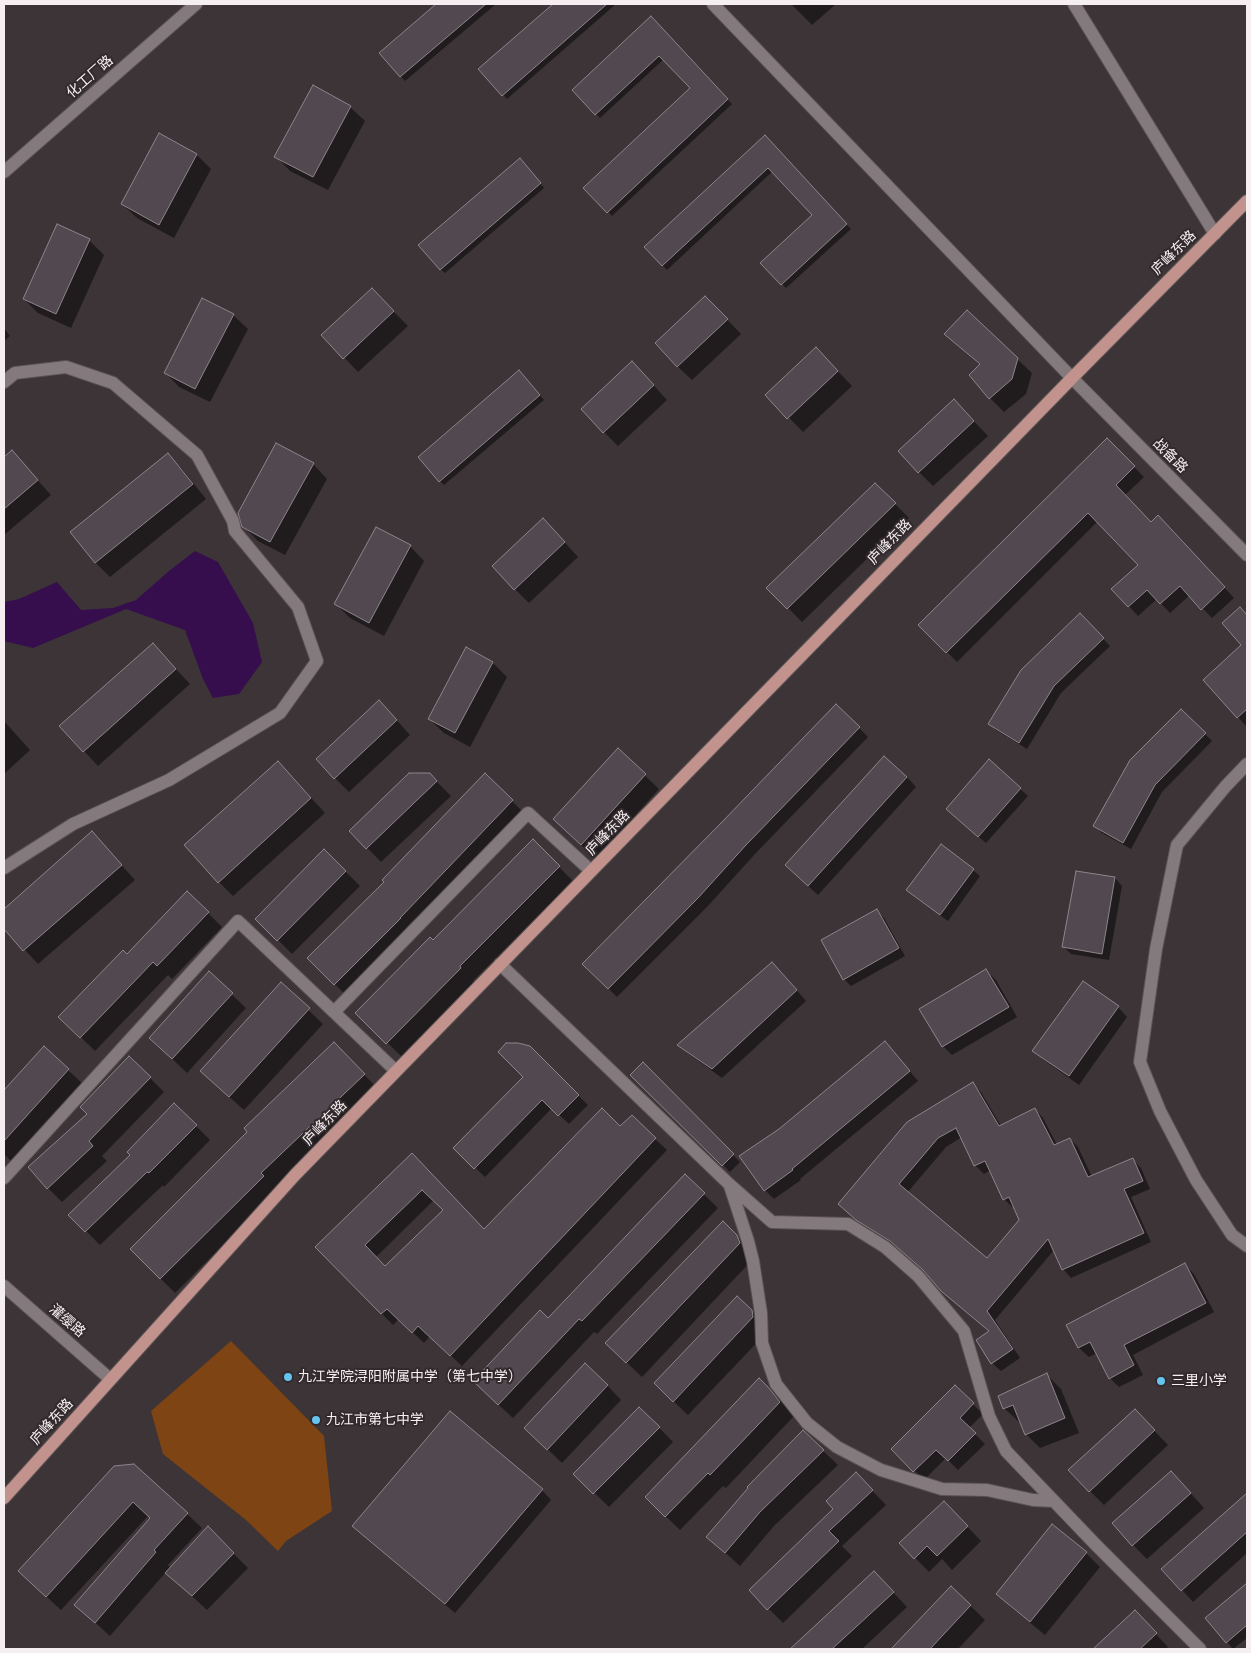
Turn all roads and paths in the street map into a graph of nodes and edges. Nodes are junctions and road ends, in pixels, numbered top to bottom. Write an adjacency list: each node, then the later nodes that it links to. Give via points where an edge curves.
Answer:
1 (196, 4): 4 (street, 化工厂路)
2 (713, 4): 7 (street, 战备路)
3 (1074, 4): 6 (street)
4 (4, 172)
5 (1247, 201): 6 (main road, 庐峰东路)
6 (1215, 234): 7 (main road, 庐峰东路)
7 (1072, 378): 9 (street, 战备路); 12 (main road, 庐峰东路)
8 (4, 382): 11 (street, via 15,373 66,367 112,383 197,455 233,521 235,531 298,606 316,661 280,713 169,780 72,824)
9 (1247, 555)
10 (1247, 764): 18 (street, via 1177,845 1156,949 1140,1062 1160,1111 1196,1180 1232,1235)
11 (4, 868)
12 (591, 871): 13 (main road, 庐峰东路); 14 (street, via 528,813)
13 (500, 964): 15 (main road, 庐峰东路); 17 (street)
14 (334, 1012): 15 (street); 16 (street, via 238,921)
15 (396, 1071): 20 (main road, 庐峰东路, via 295,1175)
16 (4, 1178)
17 (729, 1184): 22 (street, via 772,1222 848,1224 885,1247 918,1276 964,1331 989,1416 1006,1451); 22 (street, via 753,1261 762,1343 776,1384 807,1423 837,1447 881,1470 942,1489 987,1490)
18 (1247, 1246)
19 (4, 1286): 20 (street, 灌缨路)
20 (110, 1379): 21 (main road, 庐峰东路)
21 (4, 1498)
22 (1054, 1501): 23 (street)
23 (1200, 1649)

